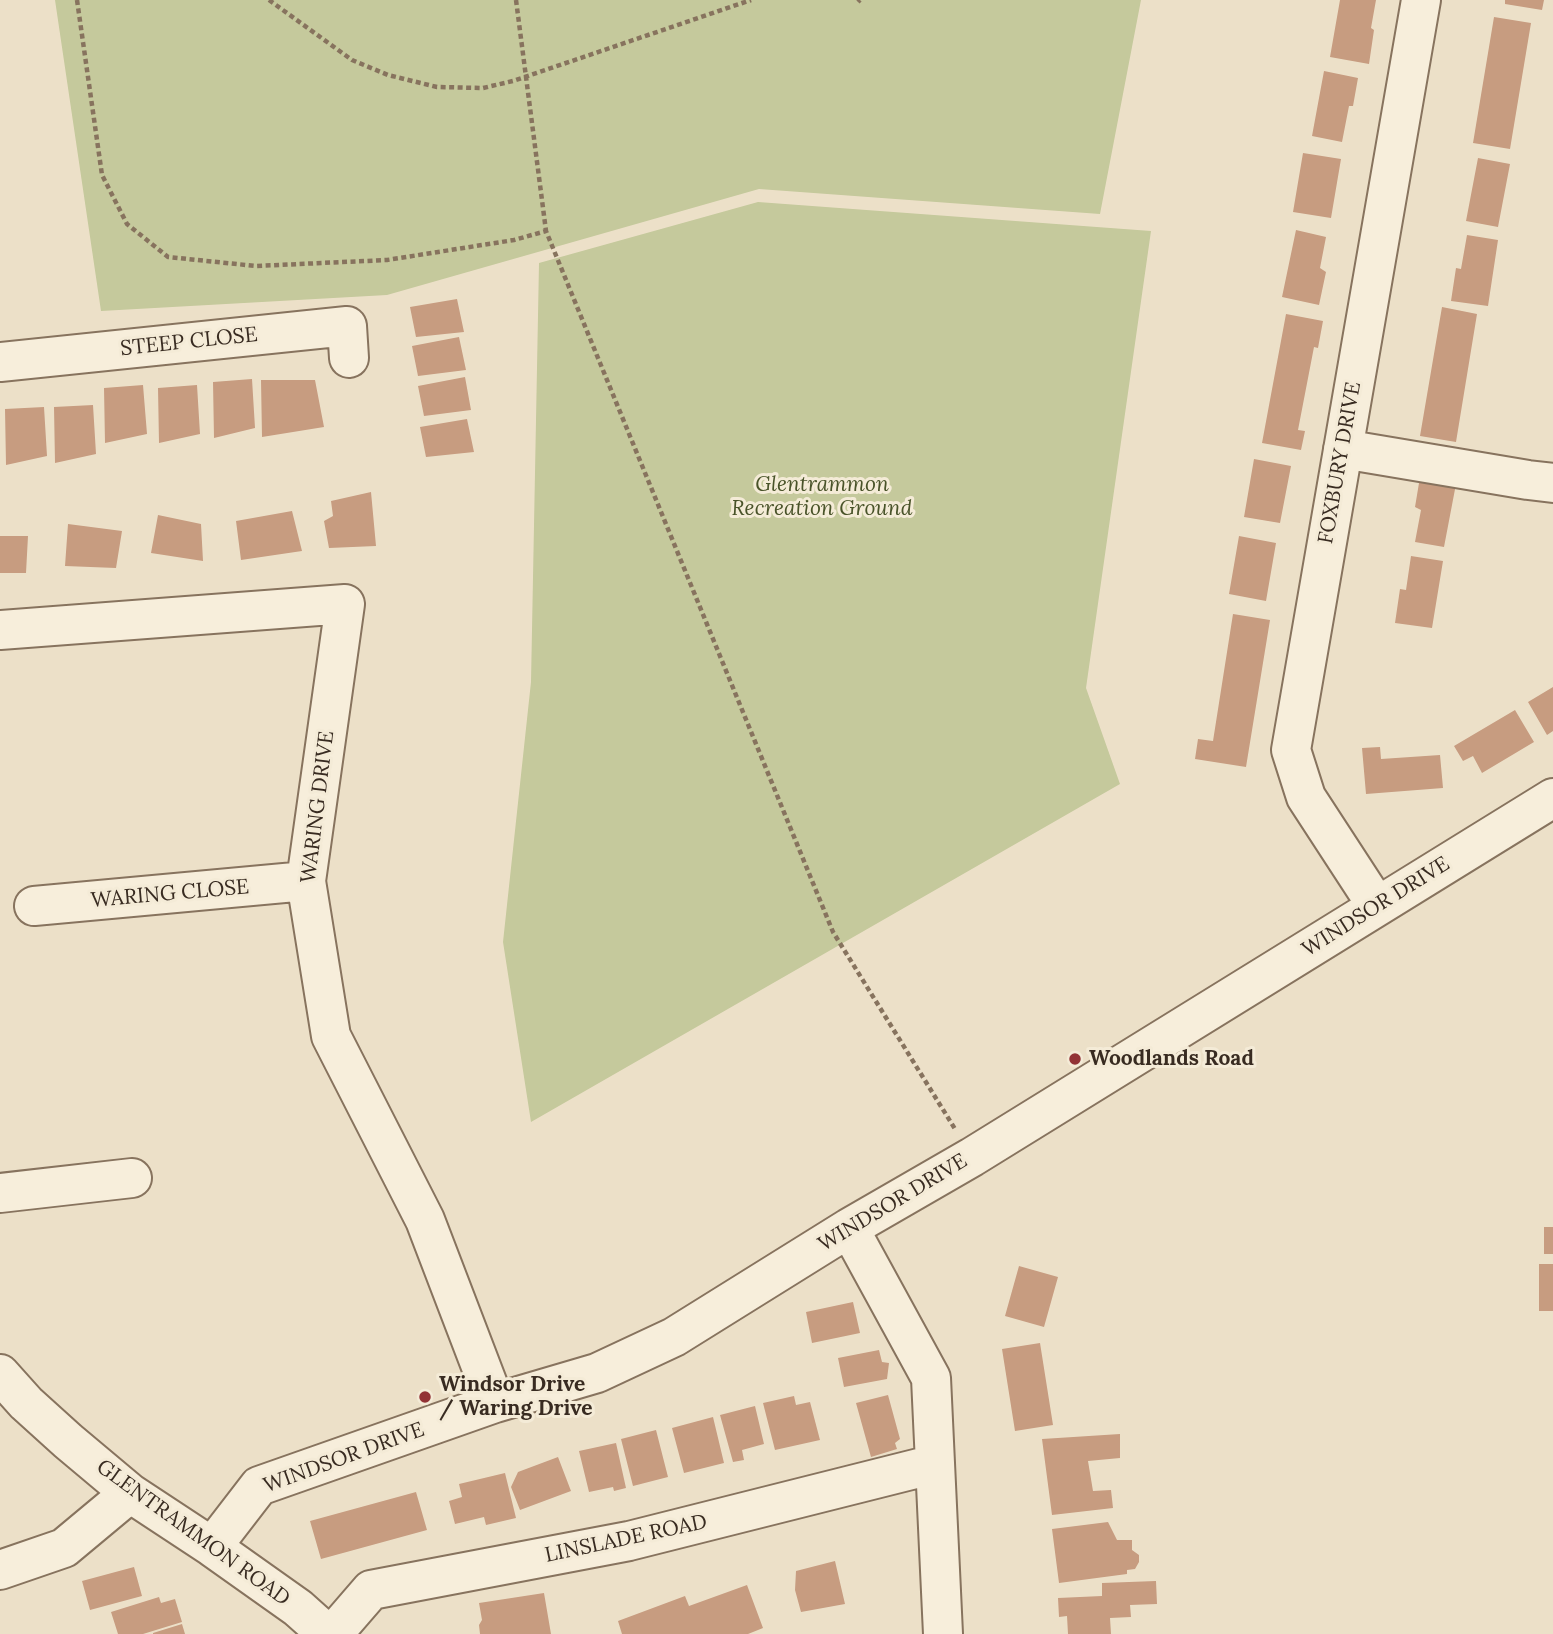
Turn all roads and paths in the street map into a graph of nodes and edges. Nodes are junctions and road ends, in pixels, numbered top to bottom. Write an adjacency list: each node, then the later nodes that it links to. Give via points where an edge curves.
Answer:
1 (77, 0): 7 (path, via 102,175 127,224 168,257 256,266 387,260)
2 (269, 0): 6 (path, via 352,60 388,75 437,88 483,88)
3 (516, 0): 6 (path)
4 (751, 0): 6 (path)
5 (1421, 0): 10 (street, FOXBURY DRIVE)
6 (526, 77): 7 (path)
7 (546, 231): 17 (path, via 833,932)
8 (349, 358): 9 (street, STEEP CLOSE, via 347,326)
9 (0, 362)
10 (1343, 449): 11 (street); 16 (street, FOXBURY DRIVE, via 1291,750 1306,797)
11 (1553, 482)
12 (0, 630): 14 (street, WARING DRIVE, via 345,604)
13 (1553, 798): 16 (street, WINDSOR DRIVE)
14 (306, 881): 15 (street, WARING CLOSE); 22 (street, WARING DRIVE, via 331,1036 425,1220)
15 (34, 906)
16 (1377, 906): 17 (street, WINDSOR DRIVE)
17 (972, 1157): 20 (street, WINDSOR DRIVE)
18 (132, 1178): 19 (street)
19 (0, 1193)
20 (849, 1228): 22 (street, WINDSOR DRIVE, via 674,1337 597,1373); 23 (street, via 931,1378)
21 (0, 1374): 24 (street, GLENTRAMMON ROAD, via 26,1403)
22 (495, 1403): 25 (street, WINDSOR DRIVE, via 259,1486)
23 (935, 1464): 28 (street, LINSLADE ROAD, via 629,1541 371,1590); 29 (street)
24 (130, 1493): 25 (street, GLENTRAMMON ROAD); 26 (street, via 64,1548)
25 (212, 1547): 27 (street, GLENTRAMMON ROAD)
26 (0, 1570)
27 (327, 1634)
28 (333, 1634)
29 (943, 1634)

